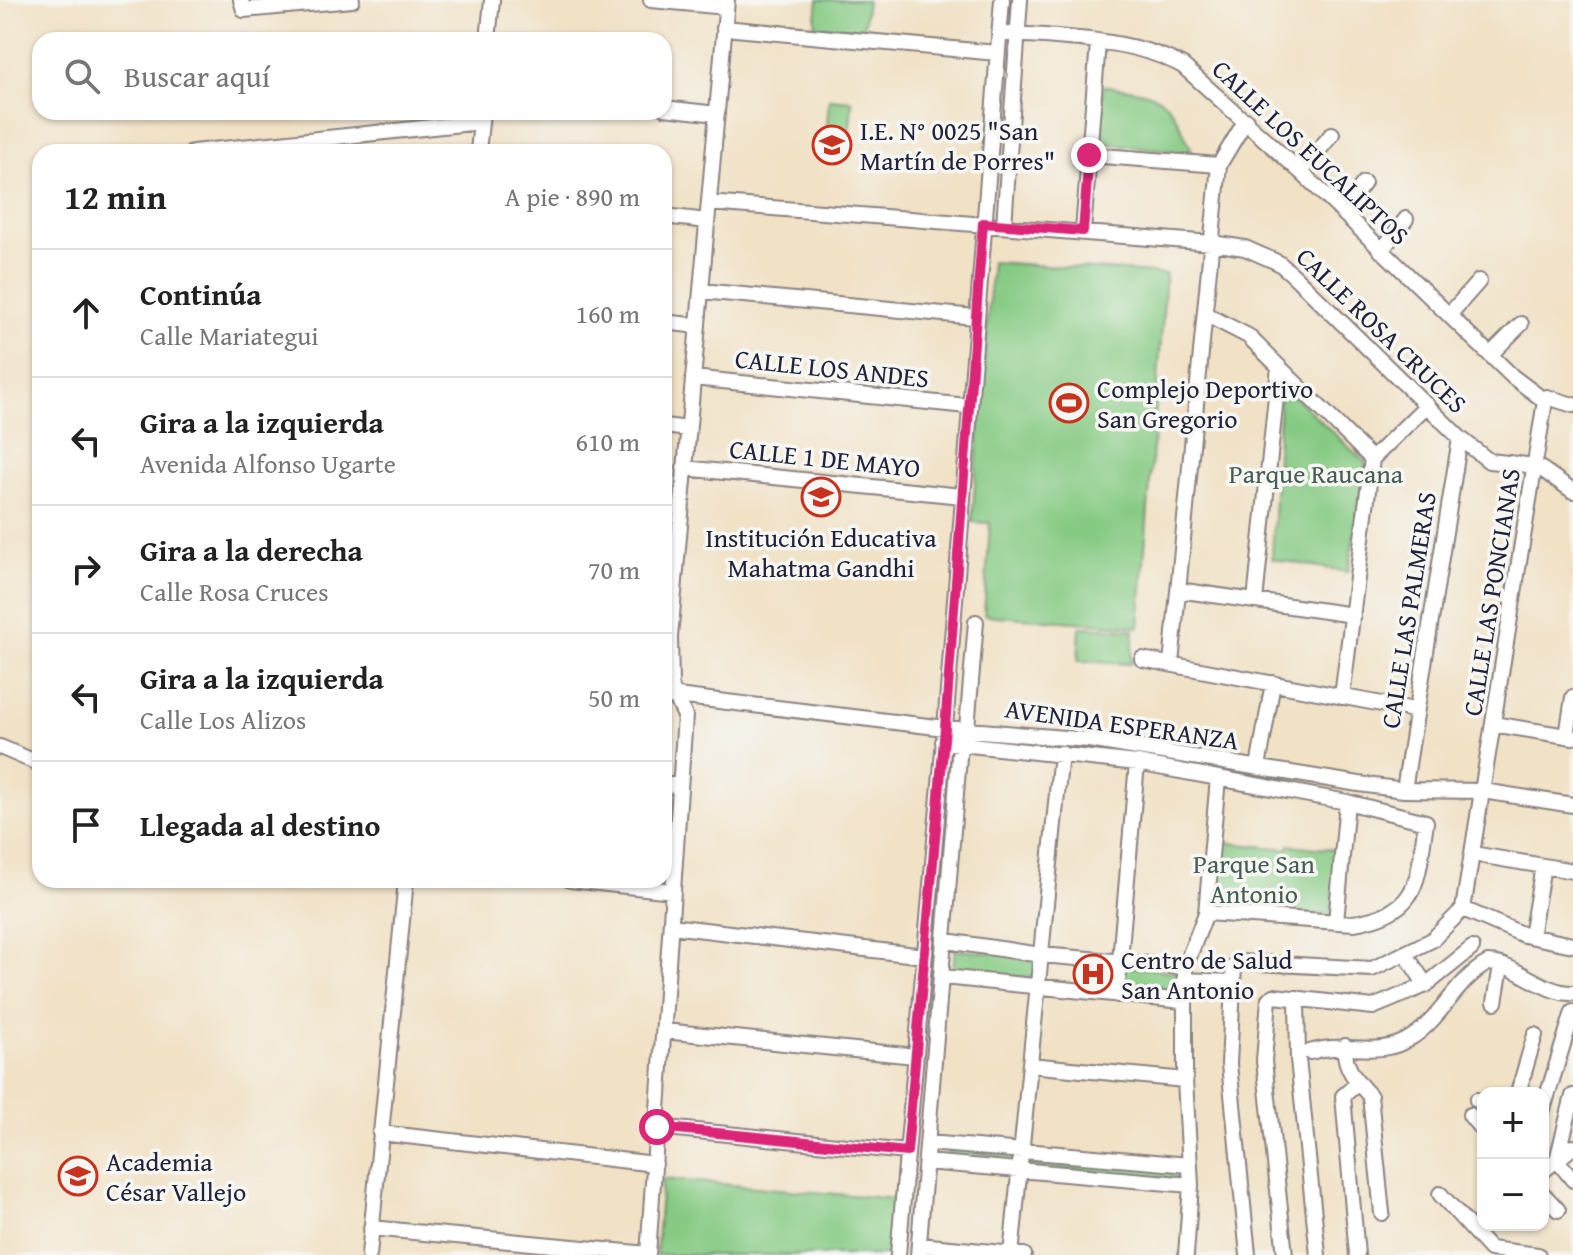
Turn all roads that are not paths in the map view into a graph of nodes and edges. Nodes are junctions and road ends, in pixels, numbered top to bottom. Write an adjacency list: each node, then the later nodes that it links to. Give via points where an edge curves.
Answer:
1 (352, 0): 7 (street)
2 (492, 0): 9 (street)
3 (651, 0): 6 (street)
4 (1002, 0): 10 (street)
5 (1020, 0): 11 (street)
6 (726, 4): 8 (street)
7 (242, 5)
8 (724, 28): 13 (street); 15 (street)
9 (489, 32)
10 (999, 33): 11 (street, CALLE LOS EUCALIPTOS); 13 (street)
11 (1019, 35): 12 (street, CALLE LOS EUCALIPTOS); 32 (street)
12 (1098, 43): 18 (street, CALLE LOS EUCALIPTOS, via 1166,57); 22 (street)
13 (997, 53): 31 (street)
14 (672, 109): 15 (street)
15 (717, 114): 26 (street)
16 (464, 120): 20 (street)
17 (481, 120): 21 (street)
18 (1246, 120): 23 (street); 24 (street, CALLE LOS EUCALIPTOS)
19 (1332, 134): 24 (street)
20 (326, 144)
21 (479, 144)
22 (1089, 155): 23 (street); 33 (street)
23 (1219, 165): 34 (street)
24 (1301, 172): 27 (street, CALLE LOS EUCALIPTOS)
25 (1364, 183): 27 (street)
26 (709, 203): 30 (street); 31 (street, CALLE ROSA CRUCES)
27 (1342, 212): 35 (street, CALLE LOS EUCALIPTOS)
28 (672, 217): 30 (street)
29 (1406, 219): 35 (street)
30 (707, 221): 37 (street)
31 (983, 223): 32 (street, CALLE ROSA CRUCES); 40 (street)
32 (1004, 225): 33 (street, CALLE ROSA CRUCES)
33 (1083, 231): 34 (street, CALLE ROSA CRUCES)
34 (1212, 243): 38 (street); 48 (street, CALLE ROSA CRUCES, via 1245,248 1279,263)
35 (1381, 251): 39 (street, CALLE LOS EUCALIPTOS)
36 (1479, 281): 39 (street)
37 (701, 291): 40 (street); 43 (street)
38 (1205, 314): 45 (street, via 1248,336); 60 (street)
39 (1449, 315): 44 (street, CALLE LOS EUCALIPTOS)
40 (975, 317): 50 (street)
41 (672, 323): 43 (street)
42 (1521, 324): 44 (street)
43 (698, 326): 46 (street)
44 (1490, 355): 47 (street, CALLE LOS EUCALIPTOS)
45 (1279, 367): 54 (street); 61 (street)
46 (693, 378): 50 (street, CALLE LOS ANDES); 52 (street)
47 (1545, 401): 49 (street, via 1554,397); 55 (street, CALLE LAS PONCIANAS)
48 (1427, 405): 53 (street, CALLE ROSA CRUCES); 54 (street)
49 (1573, 405)
50 (967, 406): 58 (street)
51 (672, 427): 52 (street)
52 (688, 429): 56 (street)
53 (1460, 438): 55 (street, CALLE ROSA CRUCES, via 1494,463); 71 (street, CALLE LAS PALMERAS)
54 (1372, 459): 62 (street)
55 (1537, 466): 57 (street); 72 (street, CALLE LAS PONCIANAS)
56 (684, 468): 58 (street, CALLE 1 DE MAYO); 59 (street)
57 (1573, 491)
58 (962, 496): 74 (street)
59 (672, 528)
60 (1178, 590): 61 (street); 65 (street)
61 (1255, 601): 62 (street)
62 (1353, 615): 68 (street)
63 (976, 622): 73 (street)
64 (1142, 659): 65 (street)
65 (1171, 664): 66 (street)
66 (1273, 683): 68 (street); 81 (street)
67 (672, 697): 74 (street, AVENIDA ESPERANZA)
68 (1342, 697): 71 (street)
69 (672, 698): 83 (street, via 685,716)
70 (1573, 700): 75 (street)
71 (1414, 710): 85 (street, CALLE LAS PALMERAS)
72 (1493, 724): 75 (street); 86 (street, CALLE LAS PONCIANAS)
73 (967, 728): 74 (street, AVENIDA ESPERANZA); 76 (street); 81 (street, AVENIDA ESPERANZA, via 1089,740)
74 (944, 735): 76 (street); 106 (street)
75 (1570, 737)
76 (960, 745): 78 (street); 89 (street)
77 (0, 747): 79 (street)
78 (1060, 757): 80 (street); 89 (street, via 968,756); 104 (street)
79 (32, 761)
80 (1137, 763): 82 (street); 107 (street)
81 (1258, 767): 85 (street, AVENIDA ESPERANZA)
82 (1218, 778): 87 (street); 97 (street)
83 (680, 784): 84 (street); 95 (street)
84 (672, 785)
85 (1404, 790): 86 (street, AVENIDA ESPERANZA)
86 (1483, 791): 88 (street, AVENIDA ESPERANZA); 90 (street, CALLE LAS PONCIANAS)
87 (1347, 802): 98 (street); 98 (street, via 1426,822 1415,891 1372,920)
88 (1573, 805)
89 (956, 807): 101 (street)
90 (1473, 854): 91 (street); 96 (street, CALLE LAS PONCIANAS)
91 (1543, 866): 92 (street); 100 (street)
92 (1573, 871)
93 (405, 888): 134 (street)
94 (645, 888): 95 (street)
95 (673, 891): 99 (street)
96 (1463, 909): 100 (street); 105 (street, via 1432,940)
97 (1206, 913): 98 (street); 109 (street)
98 (1336, 922)
99 (671, 926): 106 (street); 120 (street)
100 (1531, 936): 102 (street)
101 (946, 941): 104 (street); 110 (street)
102 (1573, 945)
103 (1472, 948): 113 (street)
104 (1041, 955): 107 (street); 112 (street)
105 (1406, 955): 111 (street, via 1372,969 1240,962); 113 (street)
106 (924, 956): 124 (street)
107 (1118, 962): 109 (street); 115 (street)
108 (1501, 966): 114 (street); 118 (street); 122 (street, via 1481,967 1413,1037 1371,1051)
109 (1184, 974): 111 (street); 117 (street)
110 (943, 977): 112 (street); 135 (street)
111 (1231, 982): 158 (street, via 1229,1064)
112 (1038, 984): 115 (street); 125 (street)
113 (1426, 985): 116 (street, via 1373,1007)
114 (1573, 993)
115 (1117, 995): 117 (street)
116 (1297, 998): 159 (street, via 1269,999 1264,1061); 160 (street)
117 (1183, 1001): 126 (street)
118 (1495, 1002)
119 (1573, 1012): 129 (street)
120 (664, 1031): 124 (street); 133 (street)
121 (1535, 1035): 128 (street)
122 (1345, 1046): 123 (street); 127 (street)
123 (1310, 1052)
124 (915, 1056): 138 (street)
125 (1030, 1065): 126 (street); 137 (street)
126 (1185, 1080): 142 (street)
127 (1357, 1084): 150 (street, via 1370,1096); 161 (street, via 1343,1096)
128 (1520, 1087)
129 (1549, 1090)
130 (1573, 1096): 139 (street)
131 (1470, 1115): 132 (street)
132 (1477, 1124)
133 (657, 1127): 138 (street); 141 (street)
134 (380, 1133): 141 (street); 151 (street)
135 (928, 1143): 137 (street); 140 (street)
136 (1573, 1147): 139 (street)
137 (1022, 1151): 142 (street); 144 (street)
138 (907, 1152): 155 (street)
139 (1557, 1160): 143 (street); 145 (street)
140 (926, 1162): 144 (street); 152 (street)
141 (655, 1164): 153 (street)
142 (1190, 1165): 146 (street)
143 (1549, 1166)
144 (1020, 1170): 146 (street); 156 (street)
145 (1573, 1180)
146 (1191, 1185): 157 (street)
147 (1440, 1194): 162 (street, via 1490,1249)
148 (1549, 1200): 149 (street)
149 (1558, 1210)
150 (1382, 1213)
151 (371, 1228): 153 (street); 154 (street)
152 (918, 1250): 156 (street)
153 (648, 1254)
154 (369, 1255)
155 (898, 1255)
156 (1015, 1255)
157 (1186, 1255)
158 (1248, 1255)
159 (1285, 1255)
160 (1318, 1255)
161 (1357, 1255)
162 (1538, 1255)

